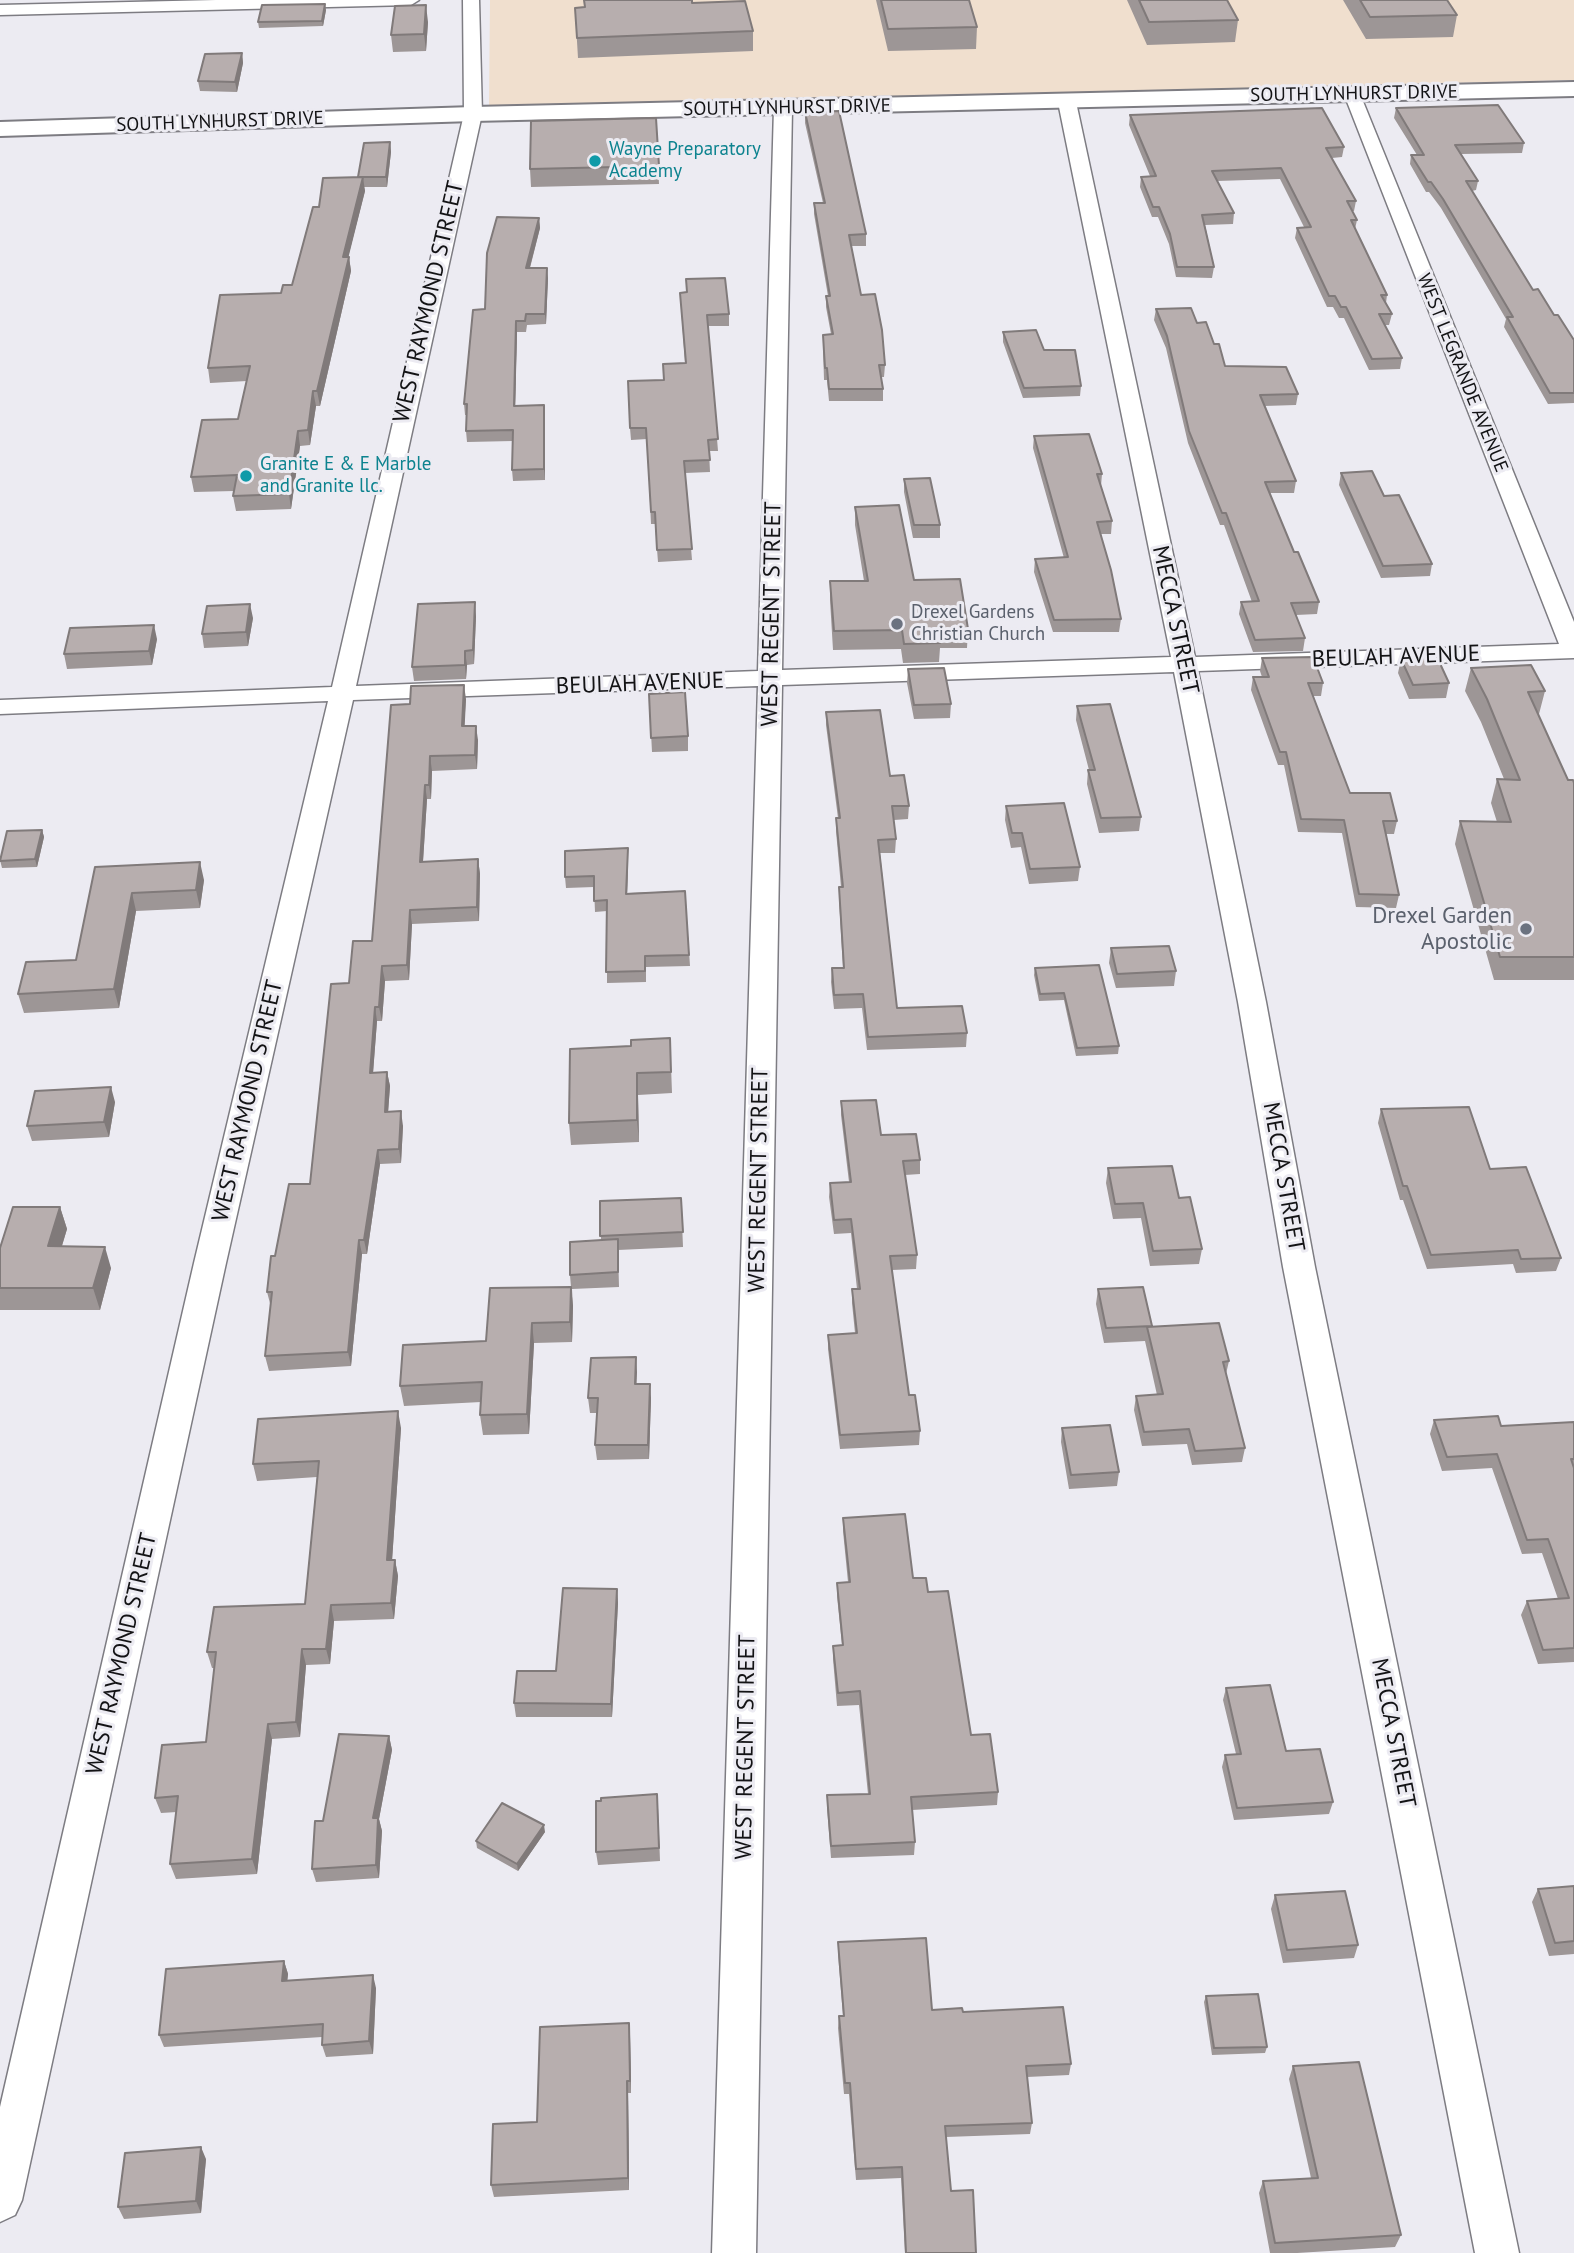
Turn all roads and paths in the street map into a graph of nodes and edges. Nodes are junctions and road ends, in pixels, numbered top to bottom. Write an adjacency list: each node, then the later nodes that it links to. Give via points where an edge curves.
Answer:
1 (411, 0): 3 (street)
2 (471, 0): 8 (street, WEST RAYMOND STREET)
3 (0, 10)
4 (1574, 89): 5 (main road, SOUTH LYNHURST DRIVE)
5 (1352, 94): 6 (main road, SOUTH LYNHURST DRIVE); 10 (street, WEST LEGRANDE AVENUE)
6 (1067, 102): 7 (main road, SOUTH LYNHURST DRIVE); 11 (street, MECCA STREET)
7 (783, 108): 8 (main road, SOUTH LYNHURST DRIVE); 12 (street, WEST REGENT STREET)
8 (473, 114): 9 (main road, SOUTH LYNHURST DRIVE); 13 (street, WEST RAYMOND STREET)
9 (0, 129)
10 (1574, 651): 11 (street, BEULAH AVENUE)
11 (1184, 665): 12 (street, BEULAH AVENUE); 17 (street, MECCA STREET, via 1252,1002 1298,1267)
12 (770, 680): 13 (street, BEULAH AVENUE); 16 (street, WEST REGENT STREET)
13 (341, 693): 14 (street, BEULAH AVENUE); 15 (street, WEST RAYMOND STREET)
14 (0, 707)
15 (0, 2200)
16 (734, 2253)
17 (1497, 2253)

